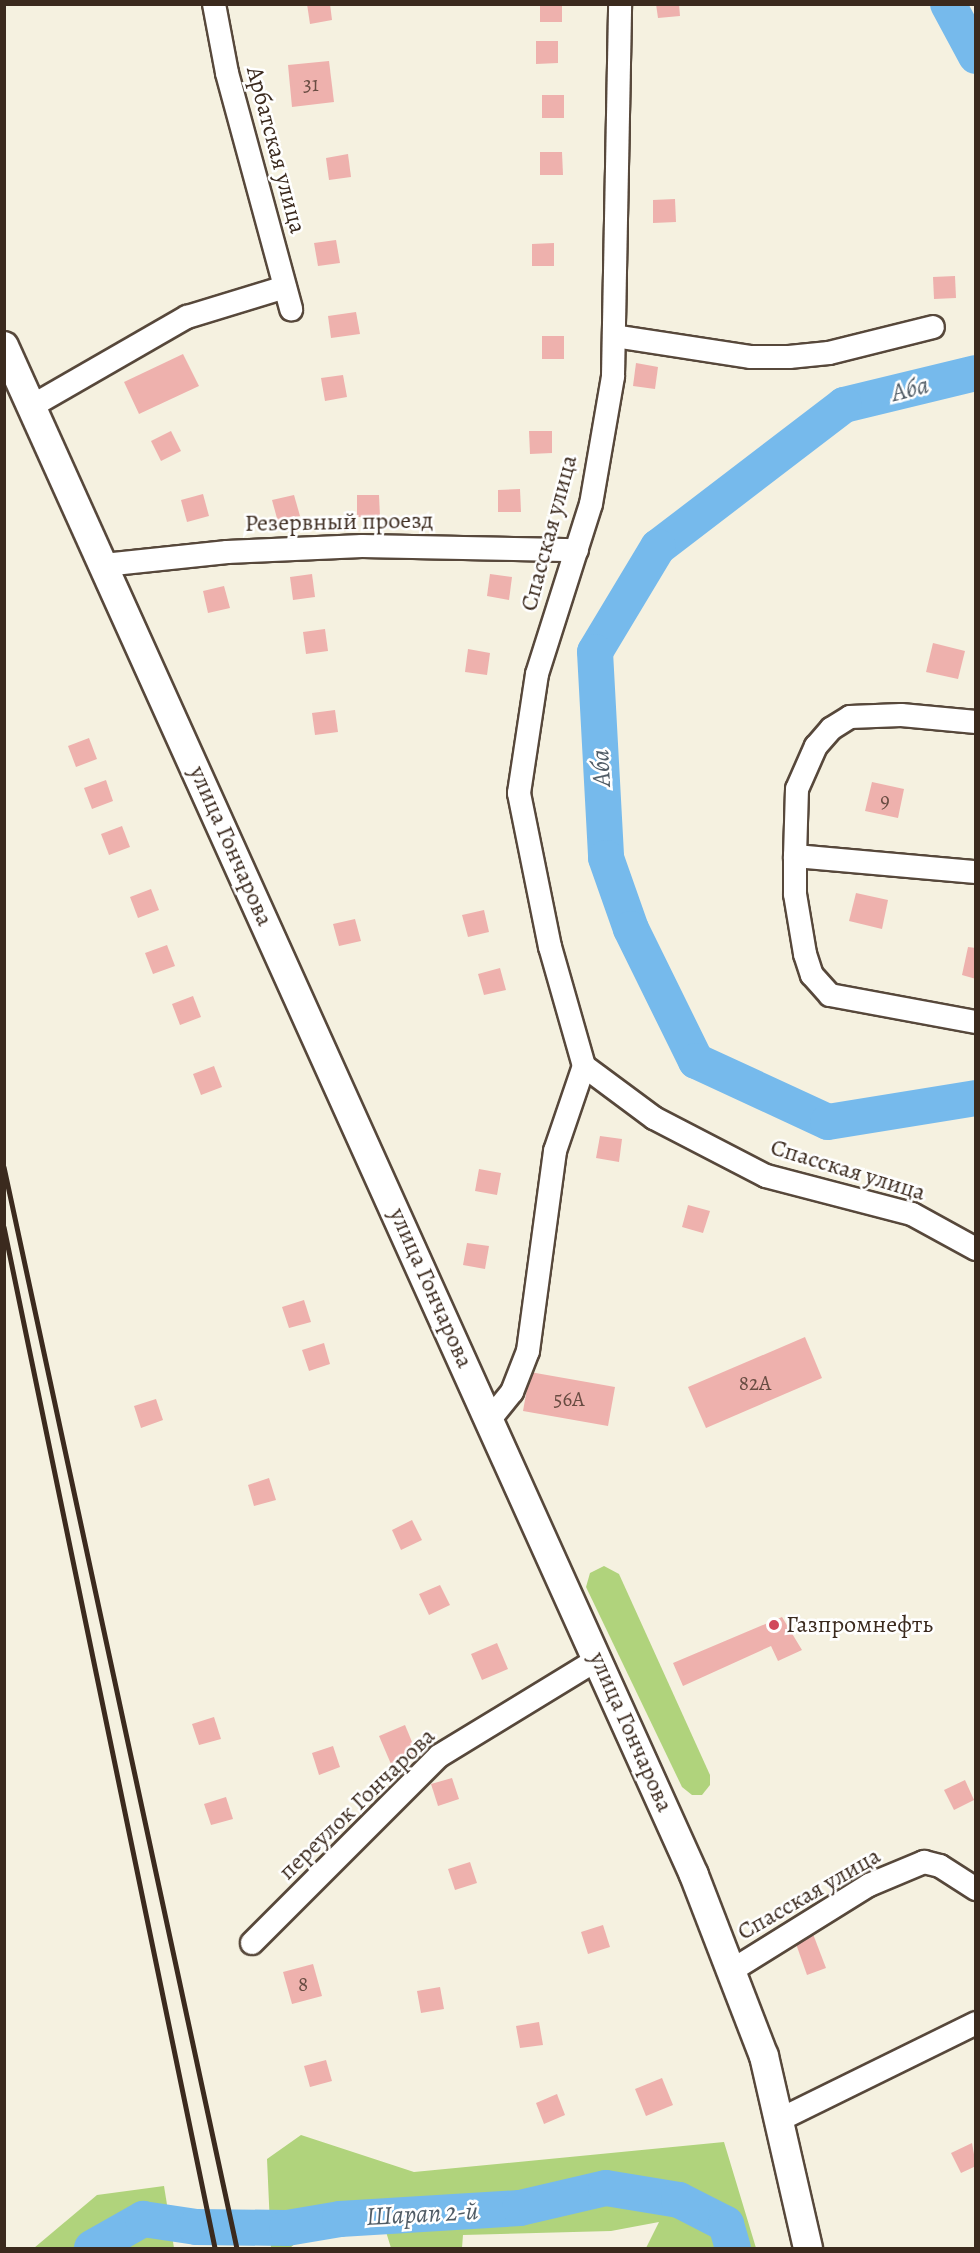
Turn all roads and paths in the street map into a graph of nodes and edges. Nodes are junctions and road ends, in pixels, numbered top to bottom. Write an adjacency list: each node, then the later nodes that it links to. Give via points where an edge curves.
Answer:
1 (214, 4): 3 (street, Арбатская улица, via 227,73)
2 (620, 4): 6 (street, Спасская улица)
3 (285, 287): 4 (street, Арбатская улица); 8 (street, via 187,317)
4 (291, 309)
5 (933, 327): 6 (street, via 829,353 789,357 751,357)
6 (614, 336): 9 (street, Спасская улица, via 613,376 593,493)
7 (4, 346): 8 (main road, улица Гончарова)
8 (32, 406): 10 (main road, улица Гончарова)
9 (577, 550): 10 (street, Резервный проезд, via 362,546 227,552); 15 (street, Спасская улица, via 537,674 519,794 550,947)
10 (104, 564): 17 (main road, улица Гончарова)
11 (975, 722): 12 (street, via 901,715 850,717 831,729 816,746 797,789)
12 (795, 856): 13 (street); 14 (street, via 795,894 805,954 812,975 830,995)
13 (975, 872)
14 (975, 1022)
15 (584, 1066): 16 (street, Спасская улица, via 654,1118 766,1176 912,1214); 17 (street, via 555,1151 528,1351 512,1392)
16 (975, 1250)
17 (490, 1419): 18 (main road, улица Гончарова)
18 (598, 1659): 20 (street, переулок Гончарова, via 439,1756); 21 (main road, улица Гончарова)
19 (975, 1889): 21 (street, Спасская улица, via 940,1866 924,1862 869,1885)
20 (252, 1942)
21 (734, 1969): 23 (main road, улица Гончарова)
22 (975, 2024): 23 (street)
23 (781, 2119): 24 (main road, улица Гончарова)
24 (808, 2248)

